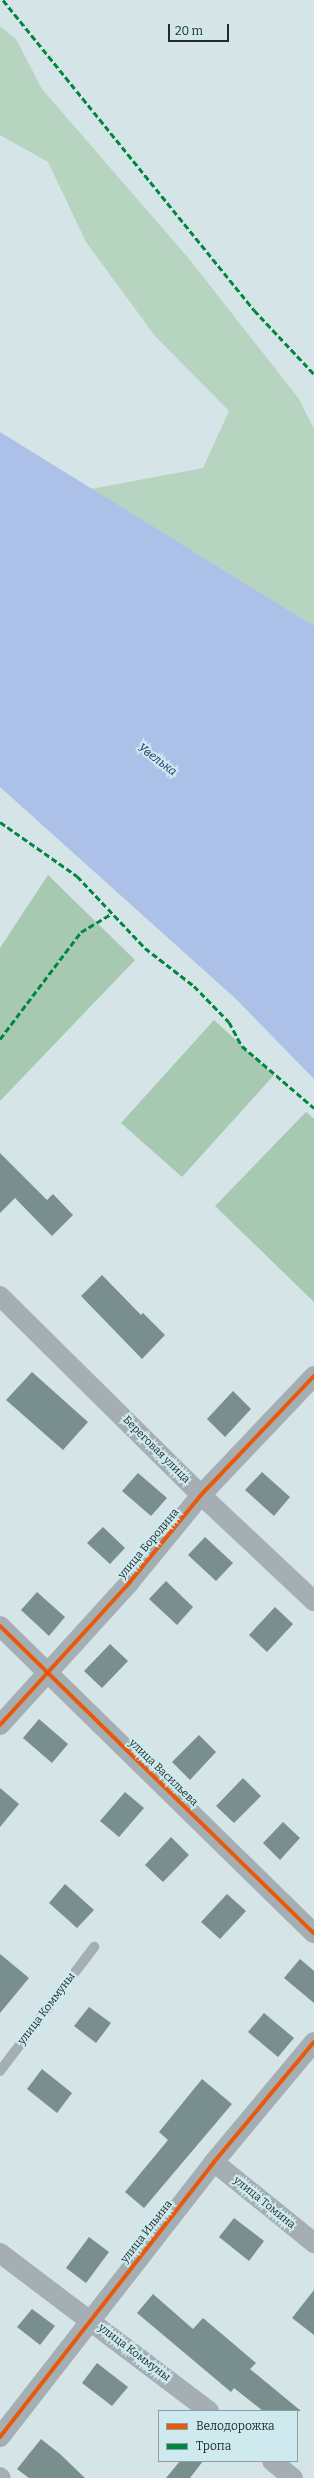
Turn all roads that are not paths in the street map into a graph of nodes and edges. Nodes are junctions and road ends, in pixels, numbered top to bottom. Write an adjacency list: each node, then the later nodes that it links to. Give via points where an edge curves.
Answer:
1 (0, 1296): 3 (street, Береговая улица)
2 (314, 1376): 3 (street, улица Бородина)
3 (201, 1495): 4 (street, Береговая улица); 6 (street, улица Бородина, via 128,1583)
4 (314, 1601)
5 (0, 1626): 6 (street, улица Васильева)
6 (46, 1672): 7 (street, улица Бородина); 8 (street, улица Васильева)
7 (0, 1725)
8 (314, 1933)
9 (94, 1947): 11 (lane, улица Коммуны)
10 (314, 2042): 12 (street, улица Ильина)
11 (0, 2071)
12 (214, 2162): 13 (street, улица Томина); 15 (street, улица Ильина)
13 (314, 2243)
14 (0, 2253): 15 (street, улица Коммуны)
15 (89, 2320): 16 (street, улица Коммуны); 17 (street, улица Ильина)
16 (208, 2410)
17 (0, 2437)
18 (273, 2462): 19 (street)
19 (293, 2478)

